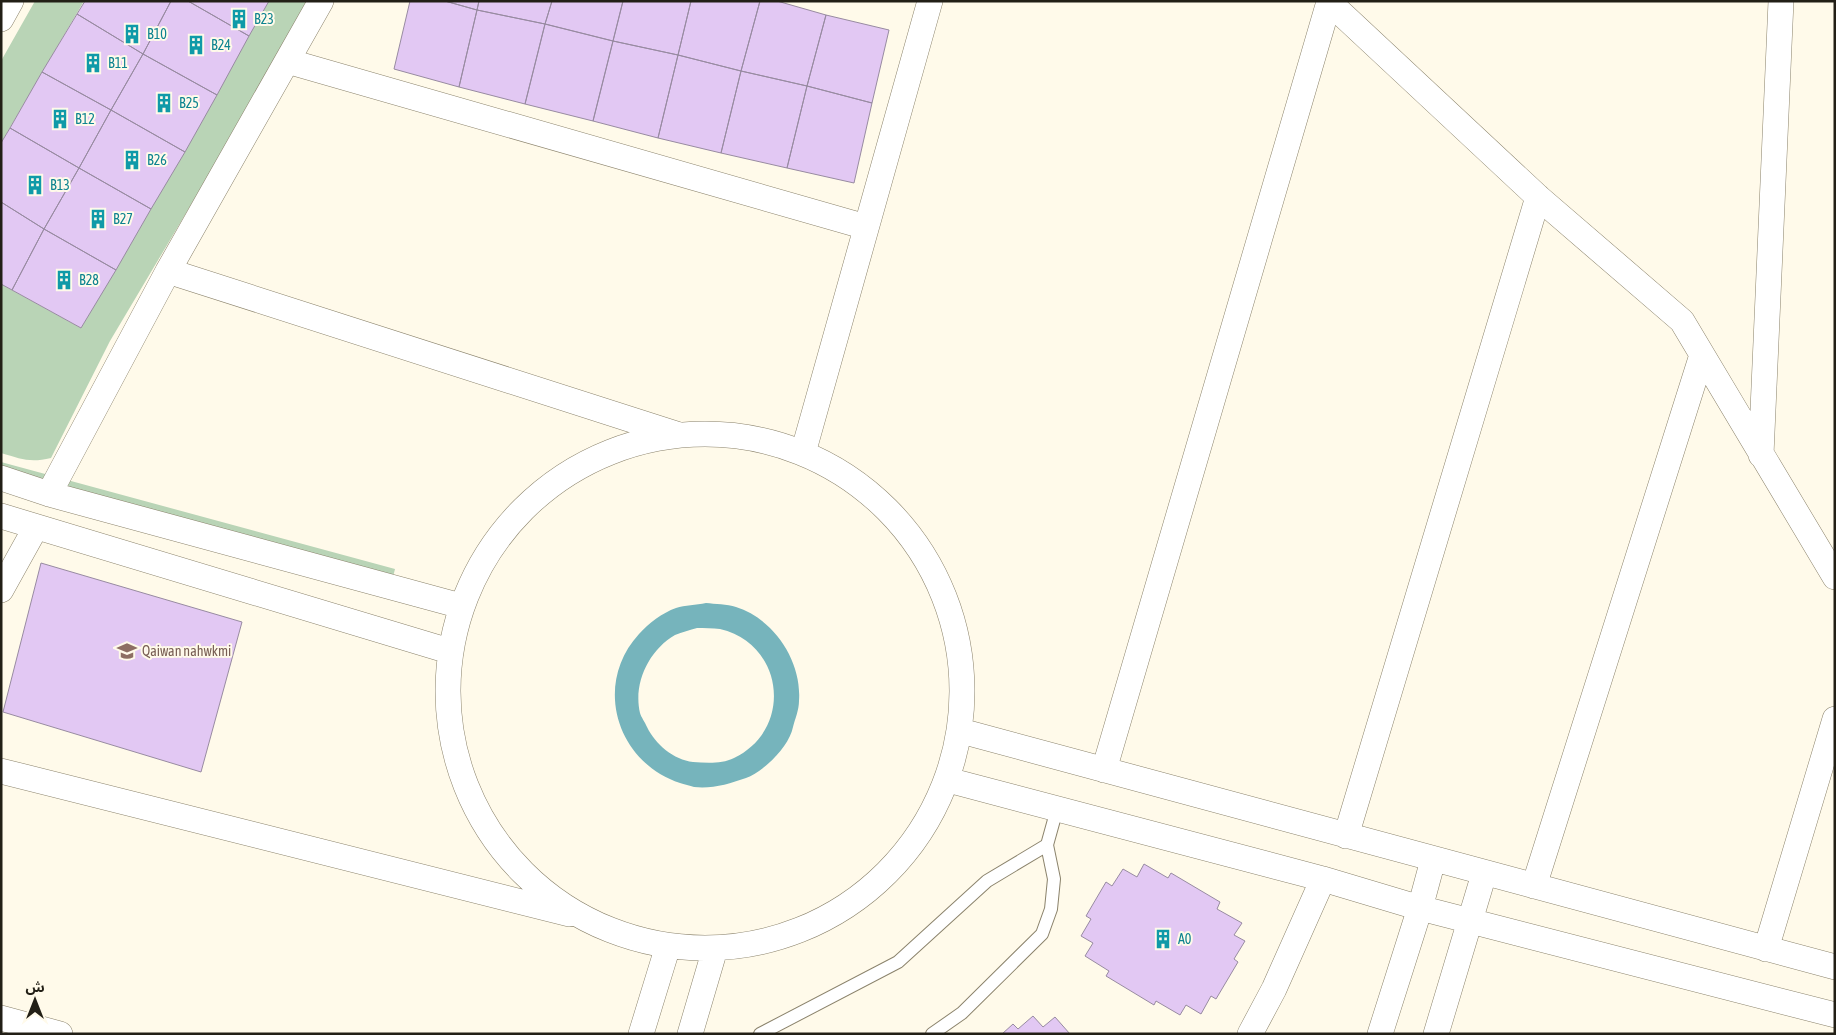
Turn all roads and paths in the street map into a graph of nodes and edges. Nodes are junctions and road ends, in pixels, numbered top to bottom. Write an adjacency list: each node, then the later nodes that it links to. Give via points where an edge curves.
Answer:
1 (12, 1): 6 (street)
2 (321, 1): 7 (street)
3 (930, 1): 9 (street)
4 (1781, 1): 14 (street)
5 (1328, 2): 8 (street); 25 (street)
6 (1, 19)
7 (287, 61): 9 (street); 10 (street)
8 (1538, 197): 11 (street, via 1682,321); 29 (street)
9 (866, 227): 13 (street)
10 (168, 271): 12 (street); 16 (street)
11 (1702, 355): 14 (street); 34 (street)
12 (679, 435): 13 (street, via 727,434 774,442); 21 (street, via 608,452 545,489 494,541)
13 (802, 453): 24 (street, via 818,459 885,506 934,572 960,649)
14 (1761, 455): 19 (street)
15 (1, 478): 16 (street)
16 (49, 494): 21 (street)
17 (1, 516): 18 (street)
18 (36, 527): 20 (street); 22 (street)
19 (1835, 577)
20 (1, 590)
21 (461, 606): 22 (street)
22 (449, 651): 36 (street, via 450,732 475,809 523,875)
23 (1835, 719): 40 (street)
24 (961, 731): 25 (street); 27 (street)
25 (1104, 770): 29 (street)
26 (1, 771): 36 (street)
27 (948, 780): 28 (street); 39 (street, via 921,834 881,880 832,916 776,939)
28 (1057, 809): 30 (lane); 33 (street)
29 (1346, 836): 31 (street)
30 (1047, 845): 47 (lane, via 987,881 898,962); 48 (lane, via 1054,878 1051,909 1042,934 962,1013)
31 (1433, 860): 32 (street); 35 (street)
32 (1484, 874): 34 (street); 37 (street)
33 (1323, 879): 35 (street); 49 (street, via 1274,990)
34 (1534, 886): 40 (street)
35 (1420, 908): 37 (street); 50 (street)
36 (584, 918): 38 (street)
37 (1470, 921): 42 (street); 51 (street)
38 (668, 946): 39 (street); 45 (street)
39 (716, 949): 46 (street)
40 (1766, 949): 41 (street)
41 (1835, 967)
42 (1835, 1015)
43 (1, 1018): 44 (street)
44 (60, 1034)
45 (641, 1034)
46 (690, 1034)
47 (760, 1034)
48 (932, 1034)
49 (1250, 1034)
50 (1380, 1034)
51 (1436, 1034)

